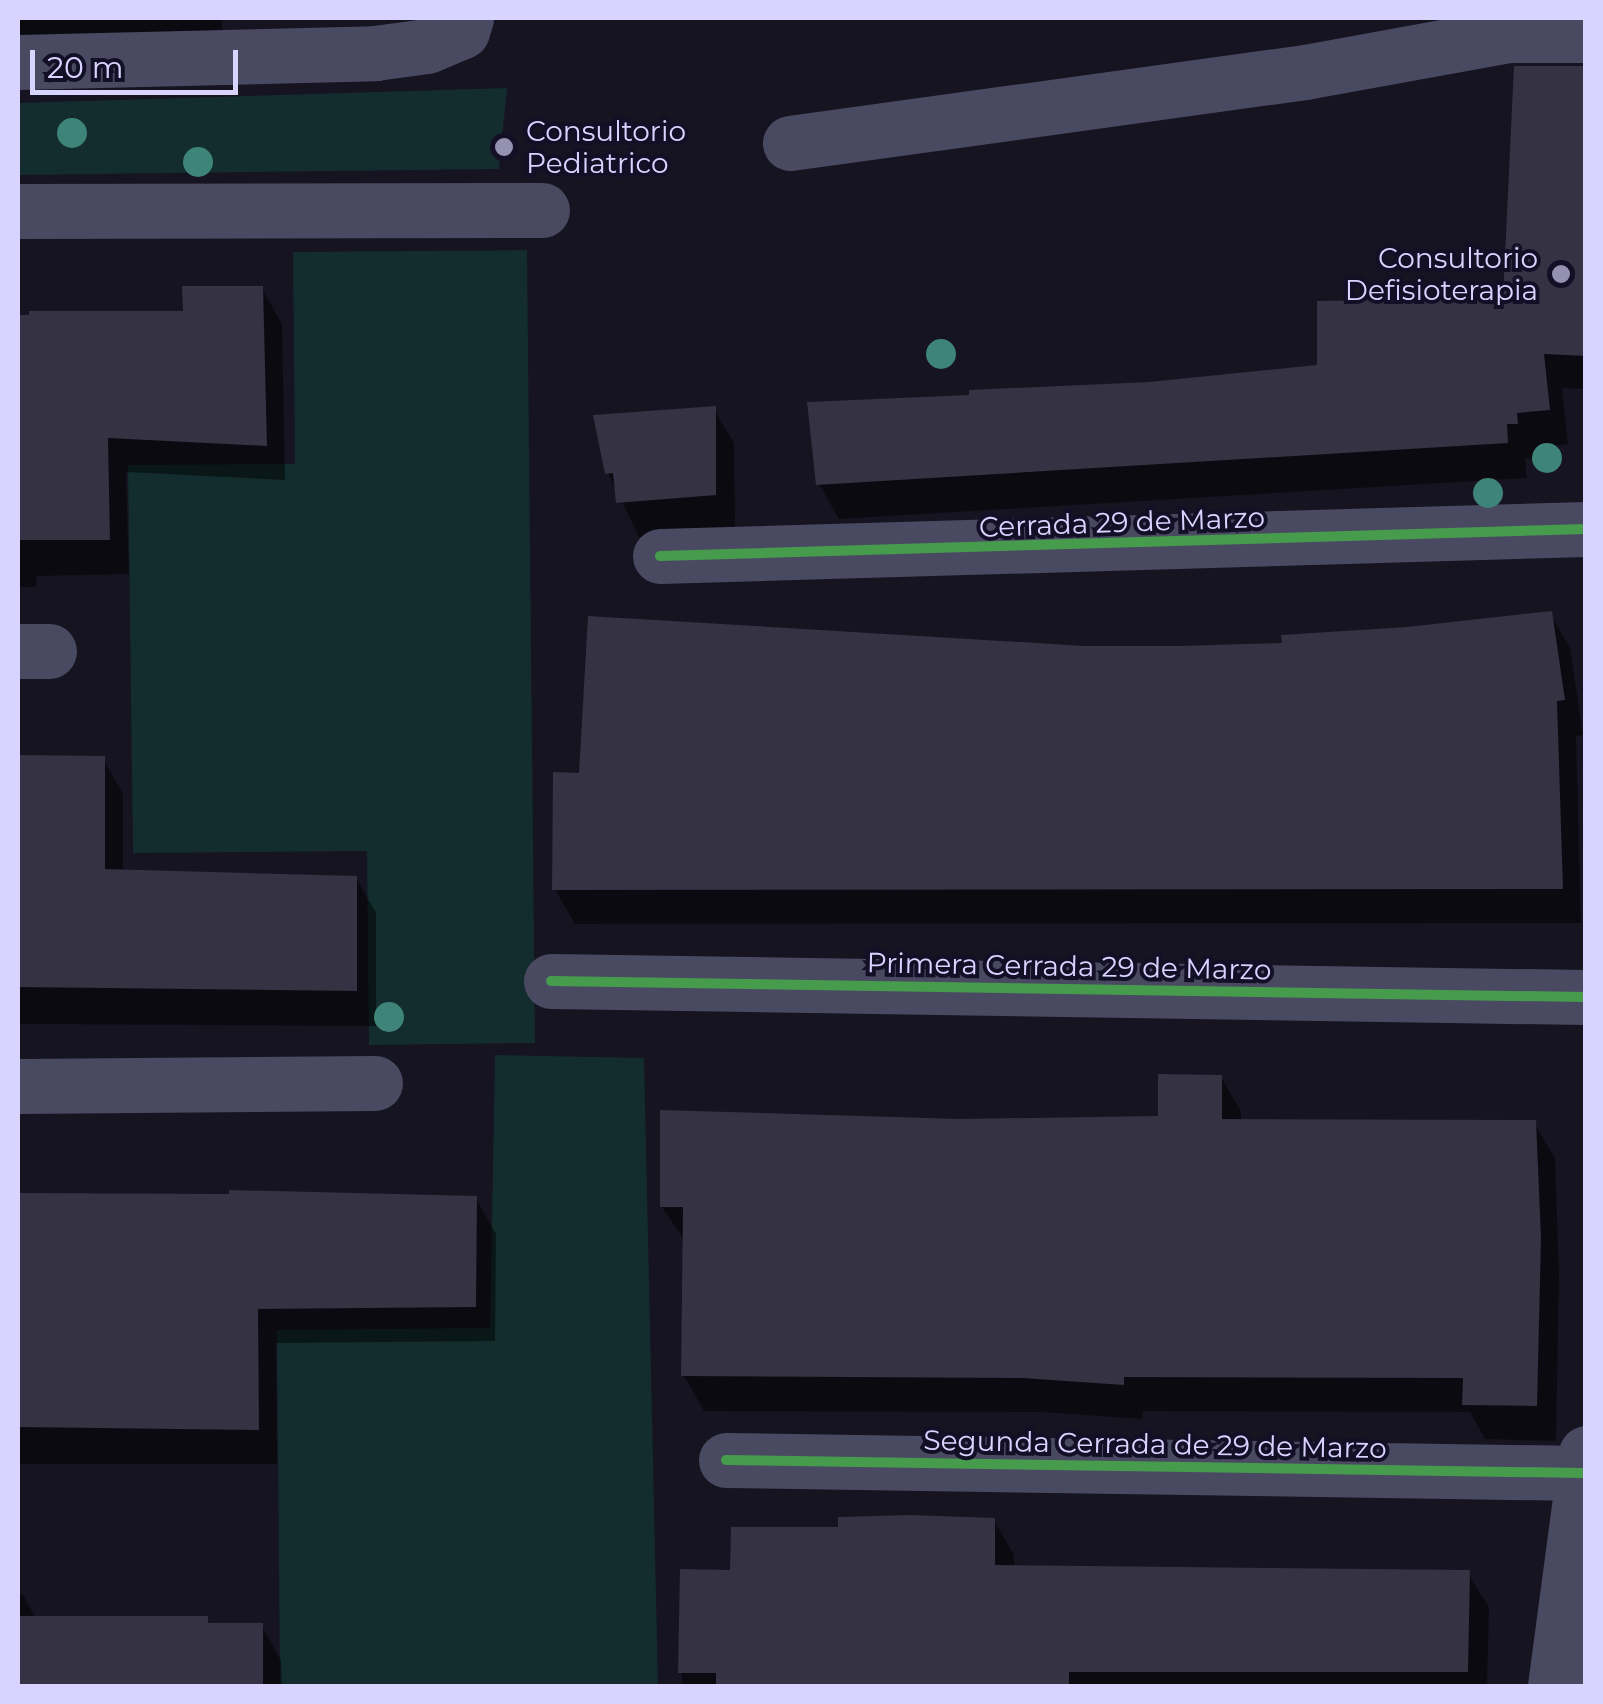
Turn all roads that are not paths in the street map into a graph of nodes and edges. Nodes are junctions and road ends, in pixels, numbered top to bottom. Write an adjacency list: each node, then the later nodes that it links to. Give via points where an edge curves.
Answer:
1 (464, 24): 3 (street, via 427,46 374,53)
2 (1586, 35): 4 (street, via 1508,34 1305,72)
3 (18, 62)
4 (790, 143)
5 (542, 210): 6 (street)
6 (18, 211)
7 (1586, 529): 8 (street, Cerrada 29 de Marzo)
8 (660, 556)
9 (552, 981): 10 (street, Primera Cerrada 29 de Marzo)
10 (1586, 996)
11 (375, 1083): 12 (street)
12 (18, 1086)
13 (726, 1460): 14 (street, Segunda Cerrada de 29 de Marzo)
14 (1584, 1463): 15 (street)
15 (1555, 1686)

